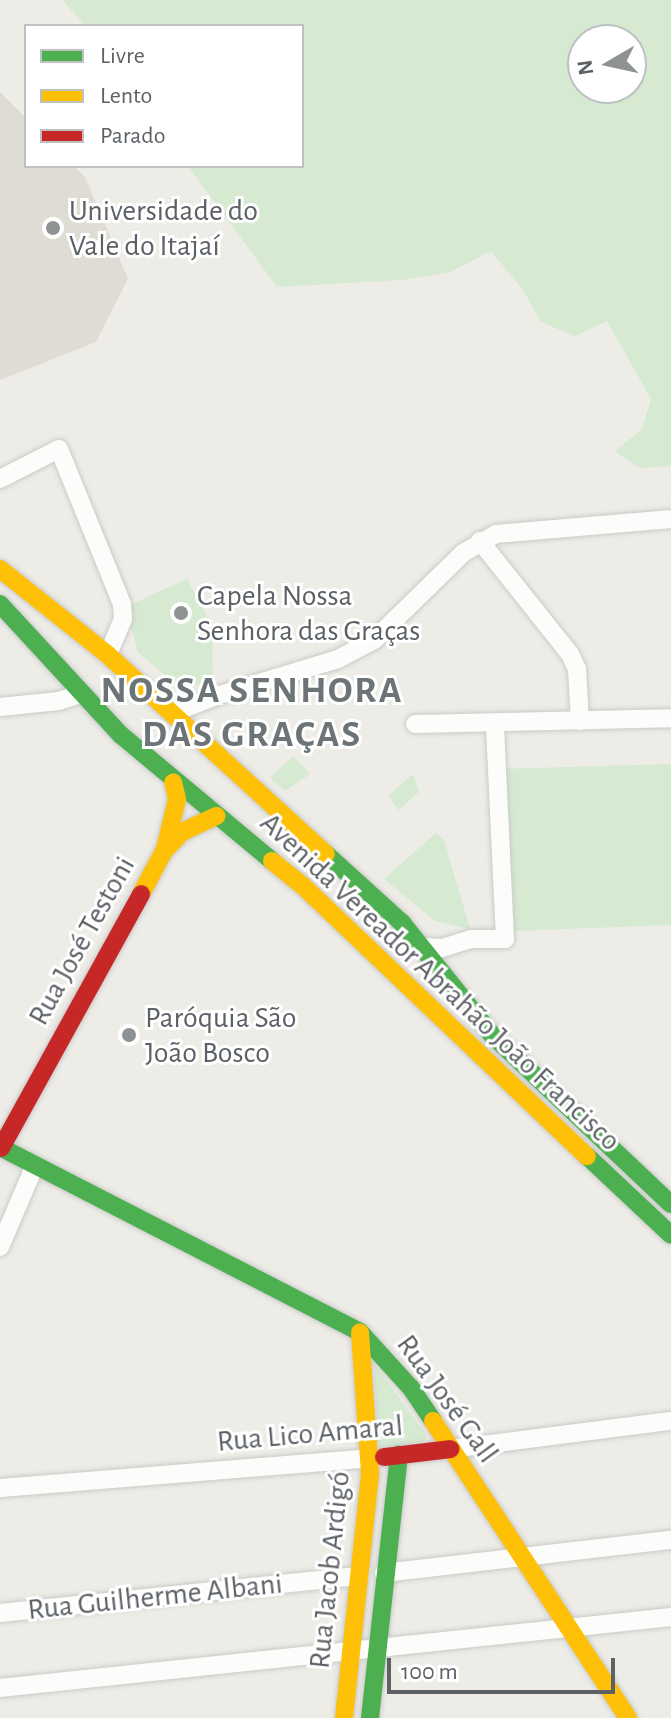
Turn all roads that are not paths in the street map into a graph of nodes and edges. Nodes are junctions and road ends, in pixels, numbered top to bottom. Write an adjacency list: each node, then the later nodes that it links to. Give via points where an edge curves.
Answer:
1 (0, 479): 6 (street, via 59,449 122,604 123,619)
2 (671, 519): 3 (street, via 527,529)
3 (480, 541): 9 (street, via 374,640 338,659); 11 (street, via 570,654 577,669)
4 (0, 569): 6 (main road, Avenida Vereador Abrahão João Francisco)
5 (0, 604): 7 (main road, Avenida Vereador Abrahão João Francisco)
6 (108, 655): 7 (main road, via 83,664 76,684); 9 (main road, Avenida Vereador Abrahão João Francisco)
7 (79, 694): 8 (street); 14 (main road, Avenida Vereador Abrahão João Francisco)
8 (0, 707)
9 (172, 713): 17 (main road, Avenida Vereador Abrahão João Francisco)
10 (671, 718): 11 (street)
11 (580, 721): 12 (street)
12 (495, 723): 13 (street); 17 (street, via 505,939)
13 (415, 724)
14 (173, 782): 15 (main road, Avenida Vereador Abrahão João Francisco); 16 (main road, Rua José Testoni, via 177,799)
15 (216, 816): 16 (main road, Rua José Testoni, via 182,832); 18 (main road, Avenida Vereador Abrahão João Francisco, via 303,886)
16 (165, 849): 19 (main road, Rua José Testoni)
17 (424, 947): 18 (main road); 23 (main road, Avenida Vereador Abrahão João Francisco, via 492,1035)
18 (373, 954): 24 (main road, Avenida Vereador Abrahão João Francisco)
19 (23, 1102): 20 (main road, Rua José Testoni); 21 (main road, Rua José Testoni)
20 (0, 1116)
21 (0, 1147): 22 (main road, Rua José Gall)
22 (35, 1165): 25 (street); 26 (main road, Rua José Gall)
23 (671, 1204)
24 (671, 1235)
25 (0, 1247)
26 (360, 1332): 28 (main road, Rua José Gall, via 392,1363); 30 (main road, Rua Jacob Ardigó)
27 (671, 1421): 28 (street, Rua Lico Amaral)
28 (451, 1449): 29 (main road, Rua Lico Amaral); 33 (main road, Rua José Gall)
29 (399, 1455): 30 (main road, Rua Lico Amaral); 34 (main road, Rua Jacob Ardigó)
30 (370, 1458): 31 (street, Rua Lico Amaral); 35 (main road, Rua Jacob Ardigó)
31 (0, 1488)
32 (671, 1540): 33 (street)
33 (523, 1558): 34 (street); 38 (main road, Rua José Gall)
34 (384, 1573): 39 (main road, Rua Jacob Ardigó)
35 (358, 1576): 36 (street, Rua Guilherme Albani); 40 (main road, Rua Jacob Ardigó)
36 (0, 1613)
37 (671, 1617): 38 (street)
38 (569, 1629): 39 (street); 44 (main road, Rua José Gall)
39 (375, 1650): 40 (street); 43 (main road, Rua Jacob Ardigó)
40 (349, 1652): 41 (street); 42 (main road, Rua Jacob Ardigó)
41 (0, 1688)
42 (344, 1718)
43 (370, 1718)
44 (628, 1718)

